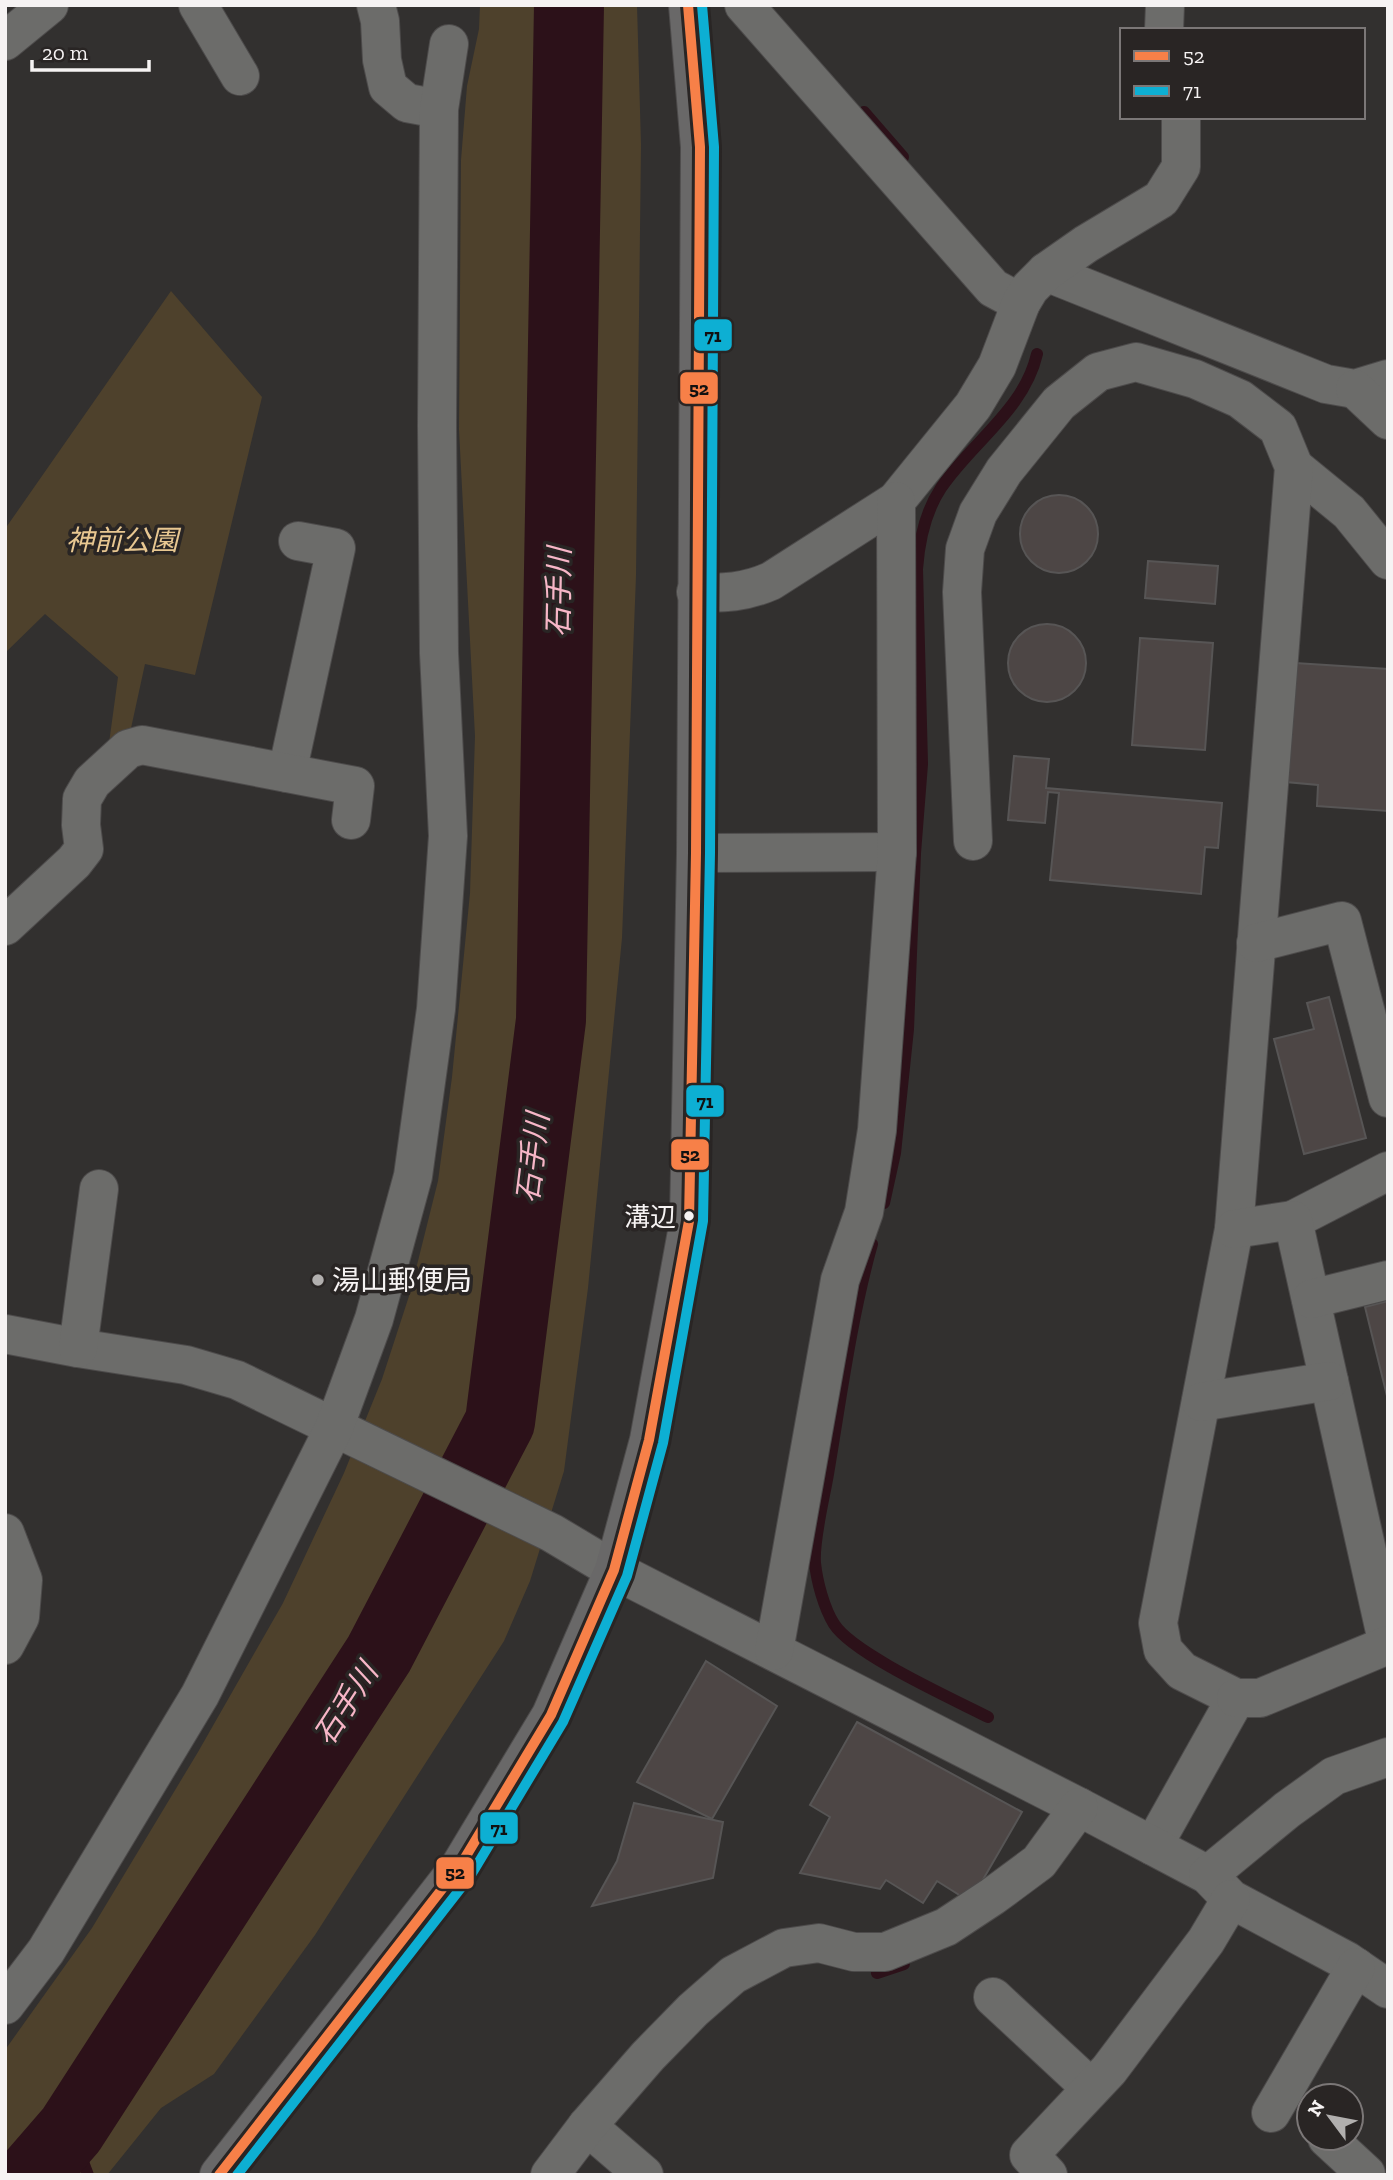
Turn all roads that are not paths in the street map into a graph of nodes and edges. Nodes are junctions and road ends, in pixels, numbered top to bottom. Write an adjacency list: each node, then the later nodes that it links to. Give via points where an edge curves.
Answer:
1 (49, 5): 8 (street)
2 (198, 5): 10 (street)
3 (376, 5): 11 (street, via 388,87 407,103)
4 (688, 5): 21 (highway, via 700,147)
5 (744, 5): 14 (street, via 993,288)
6 (1165, 5): 7 (street)
7 (1164, 28)
8 (5, 41)
9 (449, 44): 11 (street)
10 (240, 76)
11 (439, 109): 40 (street, via 439,599 448,836 436,1009 414,1176)
12 (1181, 119): 13 (street, via 1181,167 1161,199)
13 (1046, 272): 14 (street); 15 (street, via 1326,384)
14 (1021, 303): 18 (street, via 997,366 973,406)
15 (1371, 384): 16 (street)
16 (1388, 420)
17 (1294, 467): 20 (street, via 1349,512); 24 (street, via 1278,428 1240,398 1136,362 1098,372 1059,403 1004,471 978,513 965,549 962,592); 28 (street)
18 (896, 501): 21 (street, via 771,581 723,594); 25 (street)
19 (298, 541): 22 (street, via 336,548)
20 (1388, 560)
21 (696, 592): 26 (highway)
22 (287, 773): 23 (street, via 355,786); 27 (street, via 142,745 128,749 92,782 82,799 84,849)
23 (351, 820)
24 (973, 841)
25 (897, 852): 26 (street); 45 (street, via 877,1130 864,1212 840,1280)
26 (696, 853): 42 (highway, via 690,1220 649,1440)
27 (5, 926)
28 (1256, 943): 29 (street, via 1342,921); 33 (street)
29 (1388, 1098)
30 (1388, 1171): 32 (street)
31 (99, 1189): 37 (street)
32 (1293, 1220): 33 (street); 35 (street)
33 (1234, 1229): 39 (street)
34 (1388, 1280): 35 (street)
35 (1311, 1299): 38 (street)
36 (5, 1334): 37 (street)
37 (78, 1348): 40 (street, via 186,1365 237,1380)
38 (1329, 1381): 39 (street); 44 (street)
39 (1201, 1402): 46 (street, via 1158,1623 1163,1650 1182,1671)
40 (341, 1431): 42 (street, via 552,1533); 54 (street, via 200,1695 46,1951)
41 (5, 1533): 43 (street, via 23,1580 20,1617)
42 (614, 1570): 45 (street); 61 (highway, via 551,1715 460,1866)
43 (5, 1645)
44 (1388, 1645): 46 (street, via 1260,1698)
45 (774, 1651): 48 (street)
46 (1236, 1698): 49 (street)
47 (1388, 1757): 50 (street, via 1334,1776 1287,1810)
48 (1079, 1807): 49 (street); 57 (street, via 1040,1862 946,1927 885,1952 854,1952 819,1942 784,1948 733,1975 693,2010)
49 (1153, 1846): 50 (street)
50 (1219, 1887): 51 (street); 55 (street, via 1206,1941)
51 (1356, 1967): 52 (street); 56 (street, via 1276,2104)
52 (1388, 1989)
53 (993, 1997): 55 (street)
54 (5, 2005)
55 (1091, 2088): 59 (street)
56 (1295, 2114)
57 (587, 2126): 62 (street); 63 (street)
58 (1342, 2152): 60 (street)
59 (1028, 2168)
60 (1366, 2174)
61 (219, 2175)
62 (550, 2175)
63 (643, 2175)

